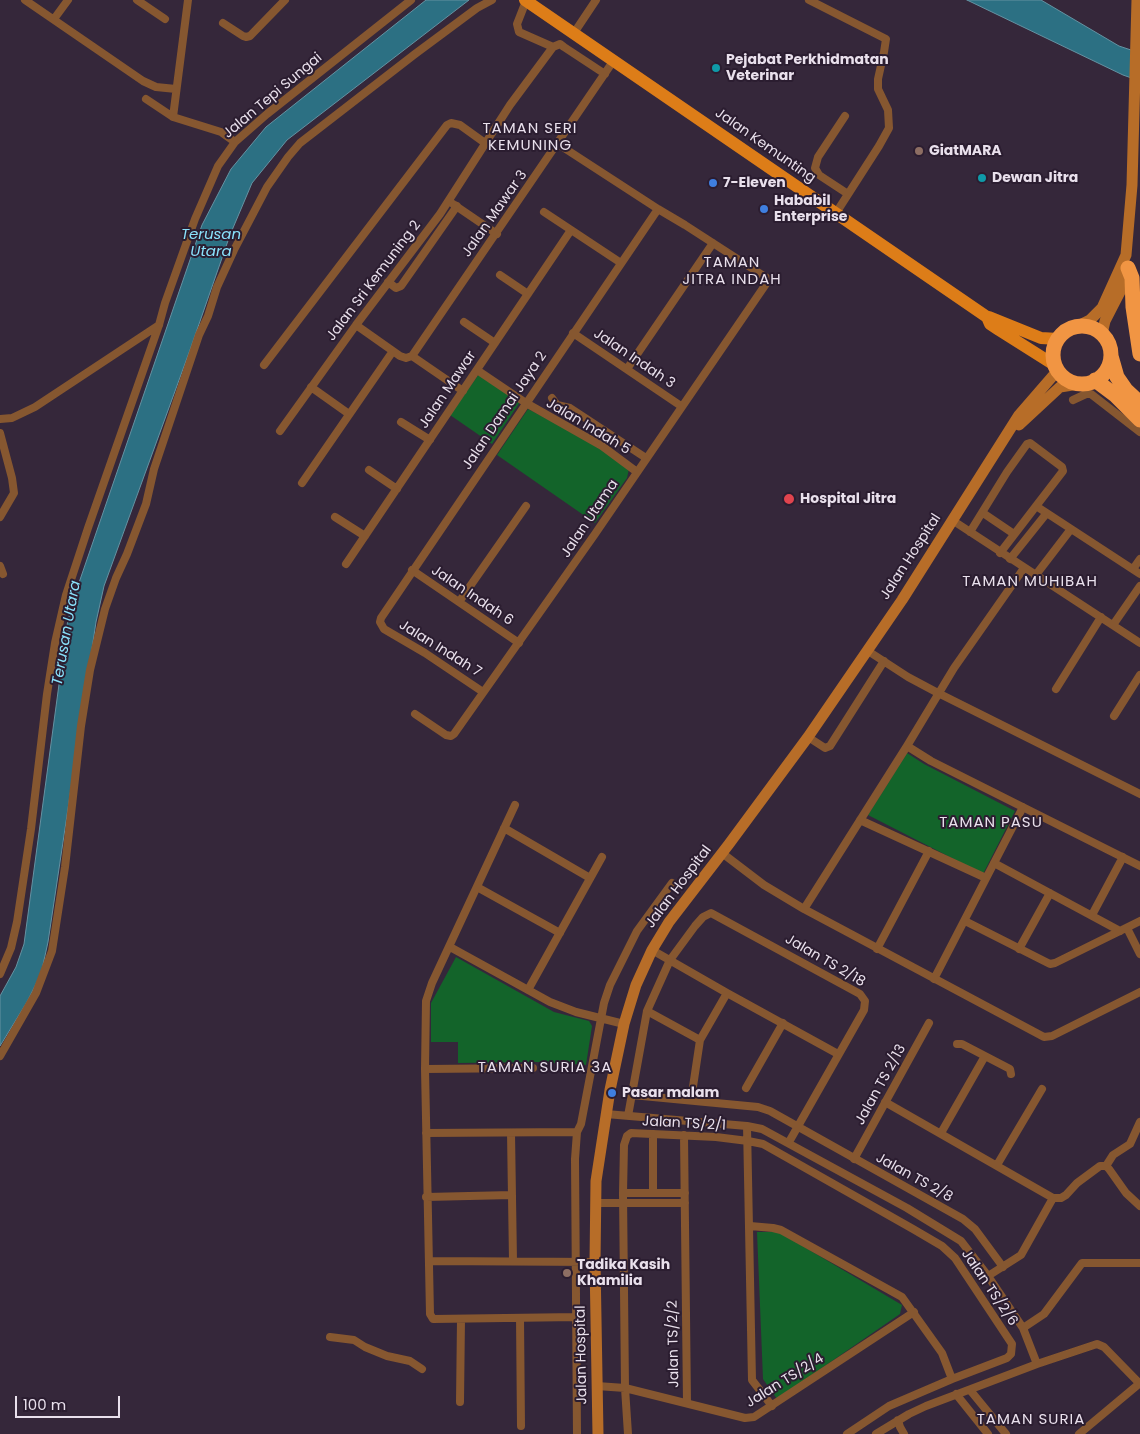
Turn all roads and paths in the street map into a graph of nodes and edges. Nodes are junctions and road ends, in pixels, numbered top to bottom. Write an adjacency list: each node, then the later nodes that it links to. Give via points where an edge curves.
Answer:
1 (25, 0): 12 (street)
2 (68, 0): 12 (street)
3 (137, 0): 13 (street)
4 (188, 0): 19 (street)
5 (285, 0): 14 (street, via 250,36 243,36)
6 (411, 0): 23 (street, Jalan Tepi Sungai)
7 (492, 0): 160 (street, via 415,54 300,143 274,176 234,250 199,335 154,469 146,504 105,609 81,726 52,951 36,993)
8 (526, 0): 15 (main road, Jalan Kemunting); 16 (street, via 517,24 519,32)
9 (596, 0): 15 (street)
10 (809, 0): 26 (street, via 886,39 878,89 888,110 889,128)
11 (1137, 0): 35 (street)
12 (54, 19): 19 (street, via 143,81 156,87)
13 (165, 19)
14 (223, 23)
15 (574, 33): 17 (main road, Jalan Kemunting)
16 (553, 47): 18 (street, via 564,46); 24 (street, Jalan Sri Kemuning 2)
17 (614, 60): 18 (street, Jalan Mawar 3); 31 (main road, Jalan Kemunting)
18 (605, 74): 25 (street, Jalan Mawar 3)
19 (176, 89): 22 (street)
20 (146, 99): 22 (street)
21 (845, 116): 26 (street, via 818,157 815,168 819,175)
22 (174, 117): 23 (street, via 221,132)
23 (235, 142): 43 (street, Jalan Tepi Sungai, via 218,166 195,219)
24 (485, 143): 27 (street, Jalan Sri Kemuning 2); 53 (street, via 460,125 447,125)
25 (558, 144): 29 (street); 33 (street, Jalan Mawar 3)
26 (848, 194): 31 (street)
27 (449, 201): 28 (street); 38 (street, Jalan Sri Kemuning 2)
28 (457, 206): 33 (street); 38 (street, via 401,286 396,288)
29 (658, 209): 34 (street); 36 (street, Jalan Damai Jaya 2)
30 (544, 212): 32 (street)
31 (836, 213): 40 (main road, Jalan Kemunting)
32 (571, 230): 36 (street); 39 (street, Jalan Mawar)
33 (497, 234): 51 (street, Jalan Mawar 3)
34 (713, 243): 55 (street); 64 (street, Jalan Utama, via 767,278 766,284)
35 (1127, 262): 44 (street, via 1102,308 1090,320); 46 (street, via 1122,288); 50 (highway, via 1132,278)
36 (622, 263): 45 (street, Jalan Damai Jaya 2)
37 (500, 275): 39 (street)
38 (388, 282): 42 (street, Jalan Sri Kemuning 2)
39 (528, 294): 48 (street, Jalan Mawar)
40 (987, 317): 47 (main road, Jalan Kemunting, via 1041,338); 54 (main road, Jalan Kemunting, via 990,324)
41 (464, 322): 48 (street)
42 (356, 325): 49 (street); 58 (street, Jalan Sri Kemuning 2)
43 (159, 326): 66 (street, via 35,407 12,418); 147 (street, Jalan Tepi Sungai, via 74,568 60,622 47,694 18,913 11,948)
44 (1076, 326): 46 (highway, via 1090,327); 47 (highway)
45 (573, 333): 55 (street, Jalan Indah 3); 63 (street, Jalan Damai Jaya 2)
46 (1102, 334): 52 (highway, via 1109,344)
47 (1058, 339): 54 (highway, via 1054,352)
48 (495, 342): 56 (street, Jalan Mawar)
49 (393, 351): 51 (street, via 406,358); 65 (street)
50 (1140, 354)
51 (412, 356): 59 (street)
52 (1111, 356): 57 (highway, via 1108,368); 62 (highway, via 1117,377)
53 (264, 365)
54 (1057, 368): 57 (highway, via 1069,380); 73 (street, Jalan Hospital, via 1019,415)
55 (627, 369): 64 (street, Jalan Indah 3)
56 (477, 370): 59 (street, Jalan Mawar); 63 (street, Jalan Indah 5)
57 (1090, 382): 67 (highway, via 1115,395); 73 (street, Jalan Hospital, via 1065,385 1056,390)
58 (311, 387): 65 (street); 69 (street, Jalan Sri Kemuning 2)
59 (463, 391): 74 (street, Jalan Mawar)
60 (552, 398): 72 (street, via 558,405 570,408)
61 (1073, 400): 70 (street, via 1091,394)
62 (1140, 403)
63 (526, 404): 75 (street, Jalan Indah 5); 98 (street, Jalan Damai Jaya 2)
64 (681, 406): 76 (street, Jalan Utama)
65 (349, 414): 79 (street)
66 (0, 419)
67 (1140, 420)
68 (401, 422): 74 (street)
69 (280, 431)
70 (1140, 432)
71 (0, 433): 86 (street, via 14,493)
72 (610, 435): 75 (street); 76 (street)
73 (1008, 436): 87 (street, Jalan Hospital)
74 (430, 440): 80 (street, Jalan Mawar)
75 (602, 446): 78 (street, Jalan Indah 5)
76 (646, 458): 78 (street, Jalan Utama)
77 (368, 470): 80 (street)
78 (637, 472): 107 (street, Jalan Utama)
79 (302, 483)
80 (397, 489): 91 (street, Jalan Mawar)
81 (526, 506): 103 (street)
82 (1036, 506): 83 (street, via 1062,474 1062,467 1028,443); 84 (street); 90 (street)
83 (983, 513): 89 (street); 90 (street)
84 (1046, 514): 88 (street); 93 (street)
85 (335, 517): 91 (street)
86 (0, 518)
87 (952, 520): 89 (street); 109 (street, Jalan Hospital)
88 (1071, 530): 99 (street); 101 (street)
89 (970, 532): 92 (street)
90 (1014, 534): 92 (street)
91 (365, 536): 95 (street, Jalan Mawar)
92 (1000, 553): 93 (street)
93 (1010, 559): 97 (street)
94 (1140, 559): 99 (street)
95 (346, 564)
96 (0, 566): 100 (street)
97 (1024, 568): 101 (street); 114 (street)
98 (412, 570): 103 (street, Jalan Indah 6); 106 (street, Jalan Damai Jaya 2, via 383,613 380,622)
99 (1137, 571)
100 (3, 574)
101 (1035, 576): 104 (street)
102 (1140, 586): 105 (street)
103 (459, 602): 107 (street, Jalan Indah 6)
104 (1101, 617): 105 (street); 112 (street)
105 (1112, 625): 108 (street)
106 (384, 629): 113 (street, Jalan Indah 7)
107 (518, 643): 113 (street, Jalan Utama)
108 (1140, 643)
109 (868, 651): 110 (street); 117 (street, Jalan Hospital)
110 (884, 661): 114 (street); 117 (street, via 830,746 825,748)
111 (1140, 675): 116 (street)
112 (1056, 689)
113 (483, 692): 115 (street, Jalan Utama, via 451,736)
114 (938, 693): 118 (street); 119 (street)
115 (415, 714)
116 (1114, 716)
117 (808, 737): 125 (street, Jalan Hospital)
118 (907, 746): 121 (street); 122 (street)
119 (1140, 794)
120 (515, 805): 123 (street)
121 (1023, 807): 127 (street); 128 (street)
122 (860, 820): 124 (street); 135 (street)
123 (504, 828): 130 (street); 133 (street)
124 (929, 851): 131 (street); 142 (street)
125 (722, 853): 135 (street, via 764,885); 144 (street, Jalan Hospital, via 669,922)
126 (602, 857): 130 (street)
127 (1123, 857): 129 (street); 136 (street)
128 (994, 863): 131 (street); 134 (street)
129 (1140, 866)
130 (590, 878): 140 (street)
131 (986, 878): 137 (street)
132 (672, 884): 153 (street, via 627,949 610,985)
133 (477, 887): 140 (street); 141 (street)
134 (1050, 893): 136 (street); 143 (street)
135 (804, 909): 142 (street)
136 (1092, 915): 139 (street)
137 (965, 920): 143 (street); 148 (street)
138 (1140, 921): 139 (street)
139 (1124, 930): 143 (street, via 1055,963 1046,963); 145 (street)
140 (560, 933): 149 (street)
141 (450, 947): 149 (street); 163 (street, via 426,1001)
142 (877, 949): 148 (street)
143 (1019, 949)
144 (652, 950): 146 (street); 156 (street, Jalan Hospital, via 636,985)
145 (1140, 954)
146 (670, 960): 151 (street); 152 (street, Jalan TS 2/18); 159 (street, Jalan TS 2/18, via 703,917 714,913 860,994 865,1001 864,1010)
147 (0, 974)
148 (934, 979): 150 (street, via 1044,1037)
149 (528, 990): 153 (street, via 558,1005)
150 (1140, 992)
151 (727, 993): 154 (street); 157 (street)
152 (647, 1011): 157 (street); 167 (street, Jalan TS 2/18)
153 (601, 1018): 156 (street); 175 (street)
154 (783, 1023): 159 (street); 165 (street)
155 (929, 1023): 169 (street, Jalan TS 2/13)
156 (624, 1024): 170 (street, Jalan Hospital)
157 (700, 1040): 168 (street)
158 (956, 1044): 161 (street)
159 (838, 1054): 174 (street, Jalan TS 2/18)
160 (0, 1056)
161 (985, 1056): 164 (street, via 1010,1069); 178 (street)
162 (533, 1068): 163 (street)
163 (425, 1069): 176 (street)
164 (1011, 1074)
165 (746, 1088)
166 (1042, 1089): 184 (street)
167 (632, 1095): 168 (street, Jalan TS 2/8); 171 (street, Jalan TS 2/18)
168 (690, 1100): 174 (street, Jalan TS 2/8, via 758,1107)
169 (885, 1102): 178 (street); 183 (street, Jalan TS 2/13)
170 (606, 1114): 171 (street); 192 (street, Jalan Hospital)
171 (628, 1116): 173 (street)
172 (1140, 1122): 185 (street, via 1130,1144 1113,1155)
173 (747, 1126): 181 (street); 182 (street, via 762,1129)
174 (799, 1126): 182 (street, Jalan TS 2/18); 183 (street, Jalan TS 2/8)
175 (577, 1132): 177 (street); 199 (street)
176 (426, 1133): 177 (street); 190 (street)
177 (512, 1133): 189 (street)
178 (941, 1133): 184 (street)
179 (653, 1134): 180 (street, Jalan TS/2/1); 186 (street, Jalan TS/2/1, via 631,1133 625,1139); 187 (street)
180 (684, 1135): 181 (street, Jalan TS/2/1); 188 (street, Jalan TS/2/2)
181 (748, 1141): 196 (street); 212 (street, Jalan TS/2/6, via 763,1144 913,1228 942,1246 954,1258 1013,1350 1007,1358)
182 (789, 1142): 203 (street, via 958,1238)
183 (854, 1159): 202 (street, Jalan TS 2/8, via 968,1222)
184 (997, 1165): 191 (street)
185 (1106, 1166): 191 (street, via 1100,1166 1061,1198); 195 (street)
186 (623, 1193): 187 (street); 193 (street, Jalan TS/2/1)
187 (653, 1193): 188 (street)
188 (685, 1193): 194 (street, Jalan TS/2/2)
189 (512, 1195): 190 (street); 198 (street)
190 (426, 1197): 197 (street)
191 (1053, 1198): 202 (street, via 1021,1255)
192 (595, 1203): 193 (street); 200 (street, Jalan Hospital)
193 (623, 1204): 194 (street); 215 (street)
194 (686, 1204): 219 (street, Jalan TS/2/2)
195 (1140, 1206)
196 (750, 1226): 204 (street, via 781,1230 896,1293); 220 (street, via 752,1380)
197 (429, 1261): 198 (street); 207 (street, via 431,1318)
198 (513, 1261): 199 (street)
199 (577, 1262): 200 (street); 205 (street)
200 (595, 1262): 214 (street, Jalan Hospital)
201 (1140, 1263): 208 (street, via 1082,1263 1044,1314)
202 (1003, 1267): 203 (street)
203 (988, 1276): 208 (street)
204 (914, 1312): 212 (street, via 942,1353); 220 (street, Jalan TS/2/4)
205 (577, 1317): 206 (street); 224 (street)
206 (520, 1318): 207 (street); 222 (street)
207 (461, 1319): 218 (street)
208 (1022, 1328): 210 (street)
209 (330, 1337): 211 (street, via 354,1340 387,1356 410,1361)
210 (1037, 1364): 213 (street, via 1097,1344); 216 (street)
211 (422, 1369)
212 (952, 1379): 227 (street, Jalan TS/2/6, via 889,1406)
213 (1140, 1383): 231 (street)
214 (597, 1386): 215 (street, Jalan TS/2/4); 225 (street, Jalan Hospital)
215 (625, 1388): 219 (street, Jalan TS/2/4); 226 (street)
216 (970, 1390): 217 (street); 230 (street)
217 (956, 1394): 221 (street); 229 (street)
218 (460, 1402)
219 (687, 1403): 220 (street, Jalan TS/2/4, via 749,1419)
220 (772, 1406)
221 (898, 1420): 223 (street); 228 (street)
222 (521, 1426)
223 (903, 1433)
224 (577, 1434)
225 (598, 1434)
226 (628, 1434)
227 (846, 1434)
228 (876, 1434)
229 (988, 1434)
230 (1006, 1434)
231 (1079, 1434)

